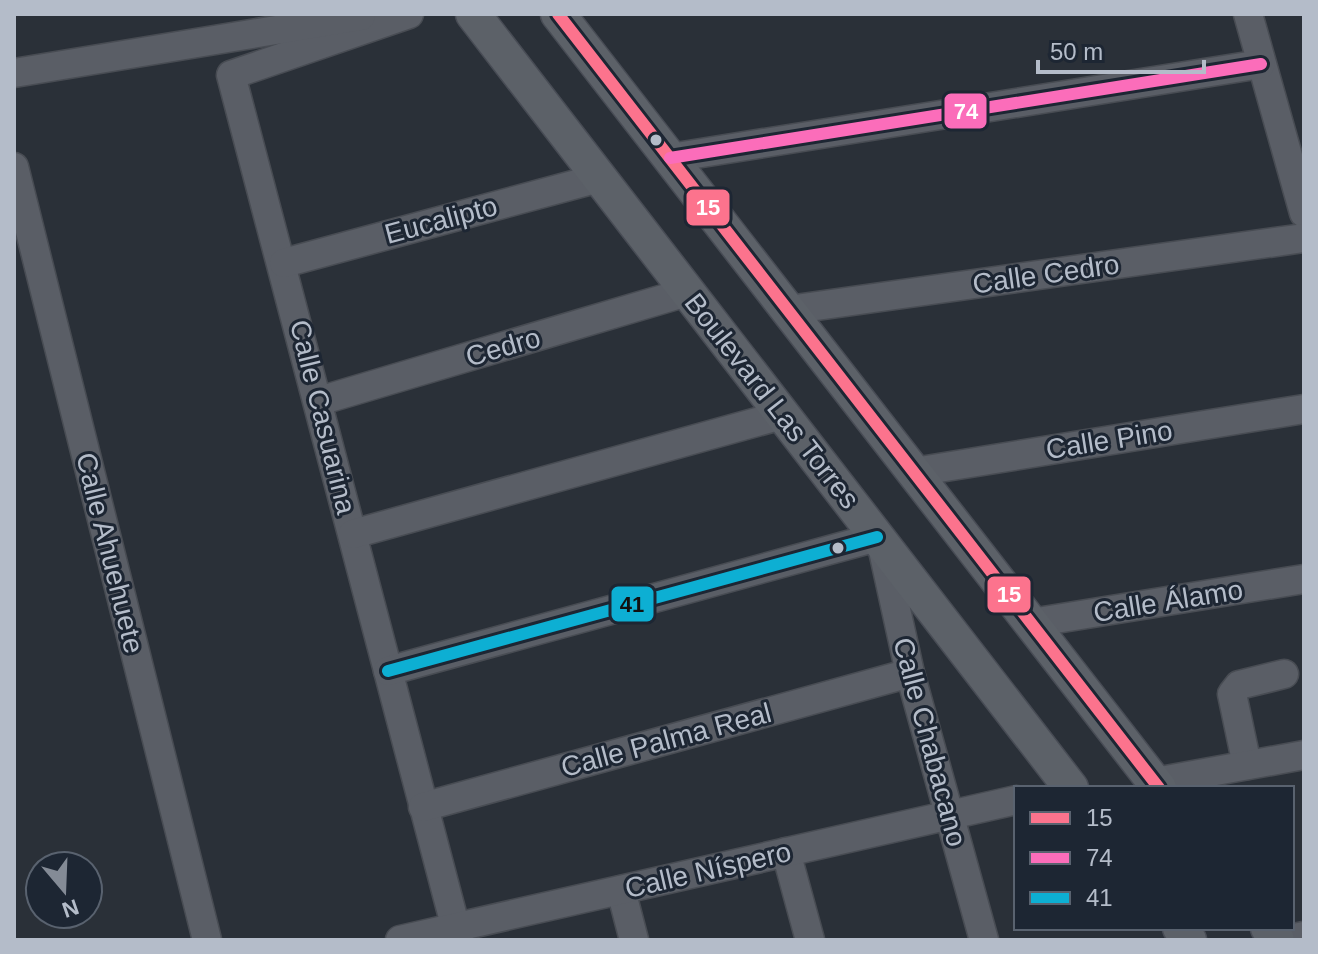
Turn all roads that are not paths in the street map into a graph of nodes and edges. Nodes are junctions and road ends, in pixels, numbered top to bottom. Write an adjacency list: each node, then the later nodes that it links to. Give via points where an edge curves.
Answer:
1 (373, 14): 7 (street)
2 (409, 14): 13 (street, Calle Casuarina, via 231,75)
3 (473, 14): 10 (main road, Boulevard Las Torres)
4 (558, 14): 8 (main road)
5 (1248, 14): 6 (street)
6 (1261, 64): 8 (street); 11 (street)
7 (14, 73)
8 (670, 158): 15 (main road)
9 (14, 167): 38 (street, Calle Ahuehuete)
10 (599, 178): 13 (street, Eucalipto); 14 (main road, Boulevard Las Torres)
11 (1304, 213)
12 (1304, 238): 15 (street, Calle Cedro)
13 (284, 263): 16 (street, Calle Casuarina)
14 (687, 292): 16 (street, Cedro); 18 (main road, Boulevard Las Torres)
15 (788, 310): 19 (main road)
16 (319, 401): 20 (street, Calle Casuarina)
17 (1304, 409): 19 (street, Calle Pino)
18 (782, 415): 20 (street); 21 (main road, Boulevard Las Torres)
19 (914, 472): 23 (main road)
20 (353, 534): 24 (street, Calle Casuarina)
21 (879, 540): 24 (street); 25 (street, Calle Chabacano); 30 (main road, Boulevard Las Torres)
22 (1304, 579): 23 (street, Calle Álamo)
23 (1031, 623): 29 (main road)
24 (388, 671): 32 (street, Calle Casuarina)
25 (910, 673): 32 (street, Calle Palma Real); 33 (street, Calle Chabacano)
26 (1284, 674): 28 (street, via 1239,685 1232,694)
27 (1304, 755): 28 (street)
28 (1247, 765): 29 (street)
29 (1157, 785)
30 (1068, 786)
31 (1014, 800): 33 (street, Calle Níspero)
32 (423, 807): 36 (street, Calle Casuarina)
33 (949, 815): 34 (street, Calle Níspero); 42 (street, Calle Chabacano)
34 (786, 852): 35 (street, Calle Níspero); 41 (street)
35 (621, 890): 36 (street, Calle Níspero); 40 (street)
36 (457, 934): 39 (street, Calle Níspero)
37 (1304, 936): 43 (street)
38 (207, 940)
39 (400, 940)
40 (634, 940)
41 (810, 940)
42 (984, 940)
43 (1285, 940)

